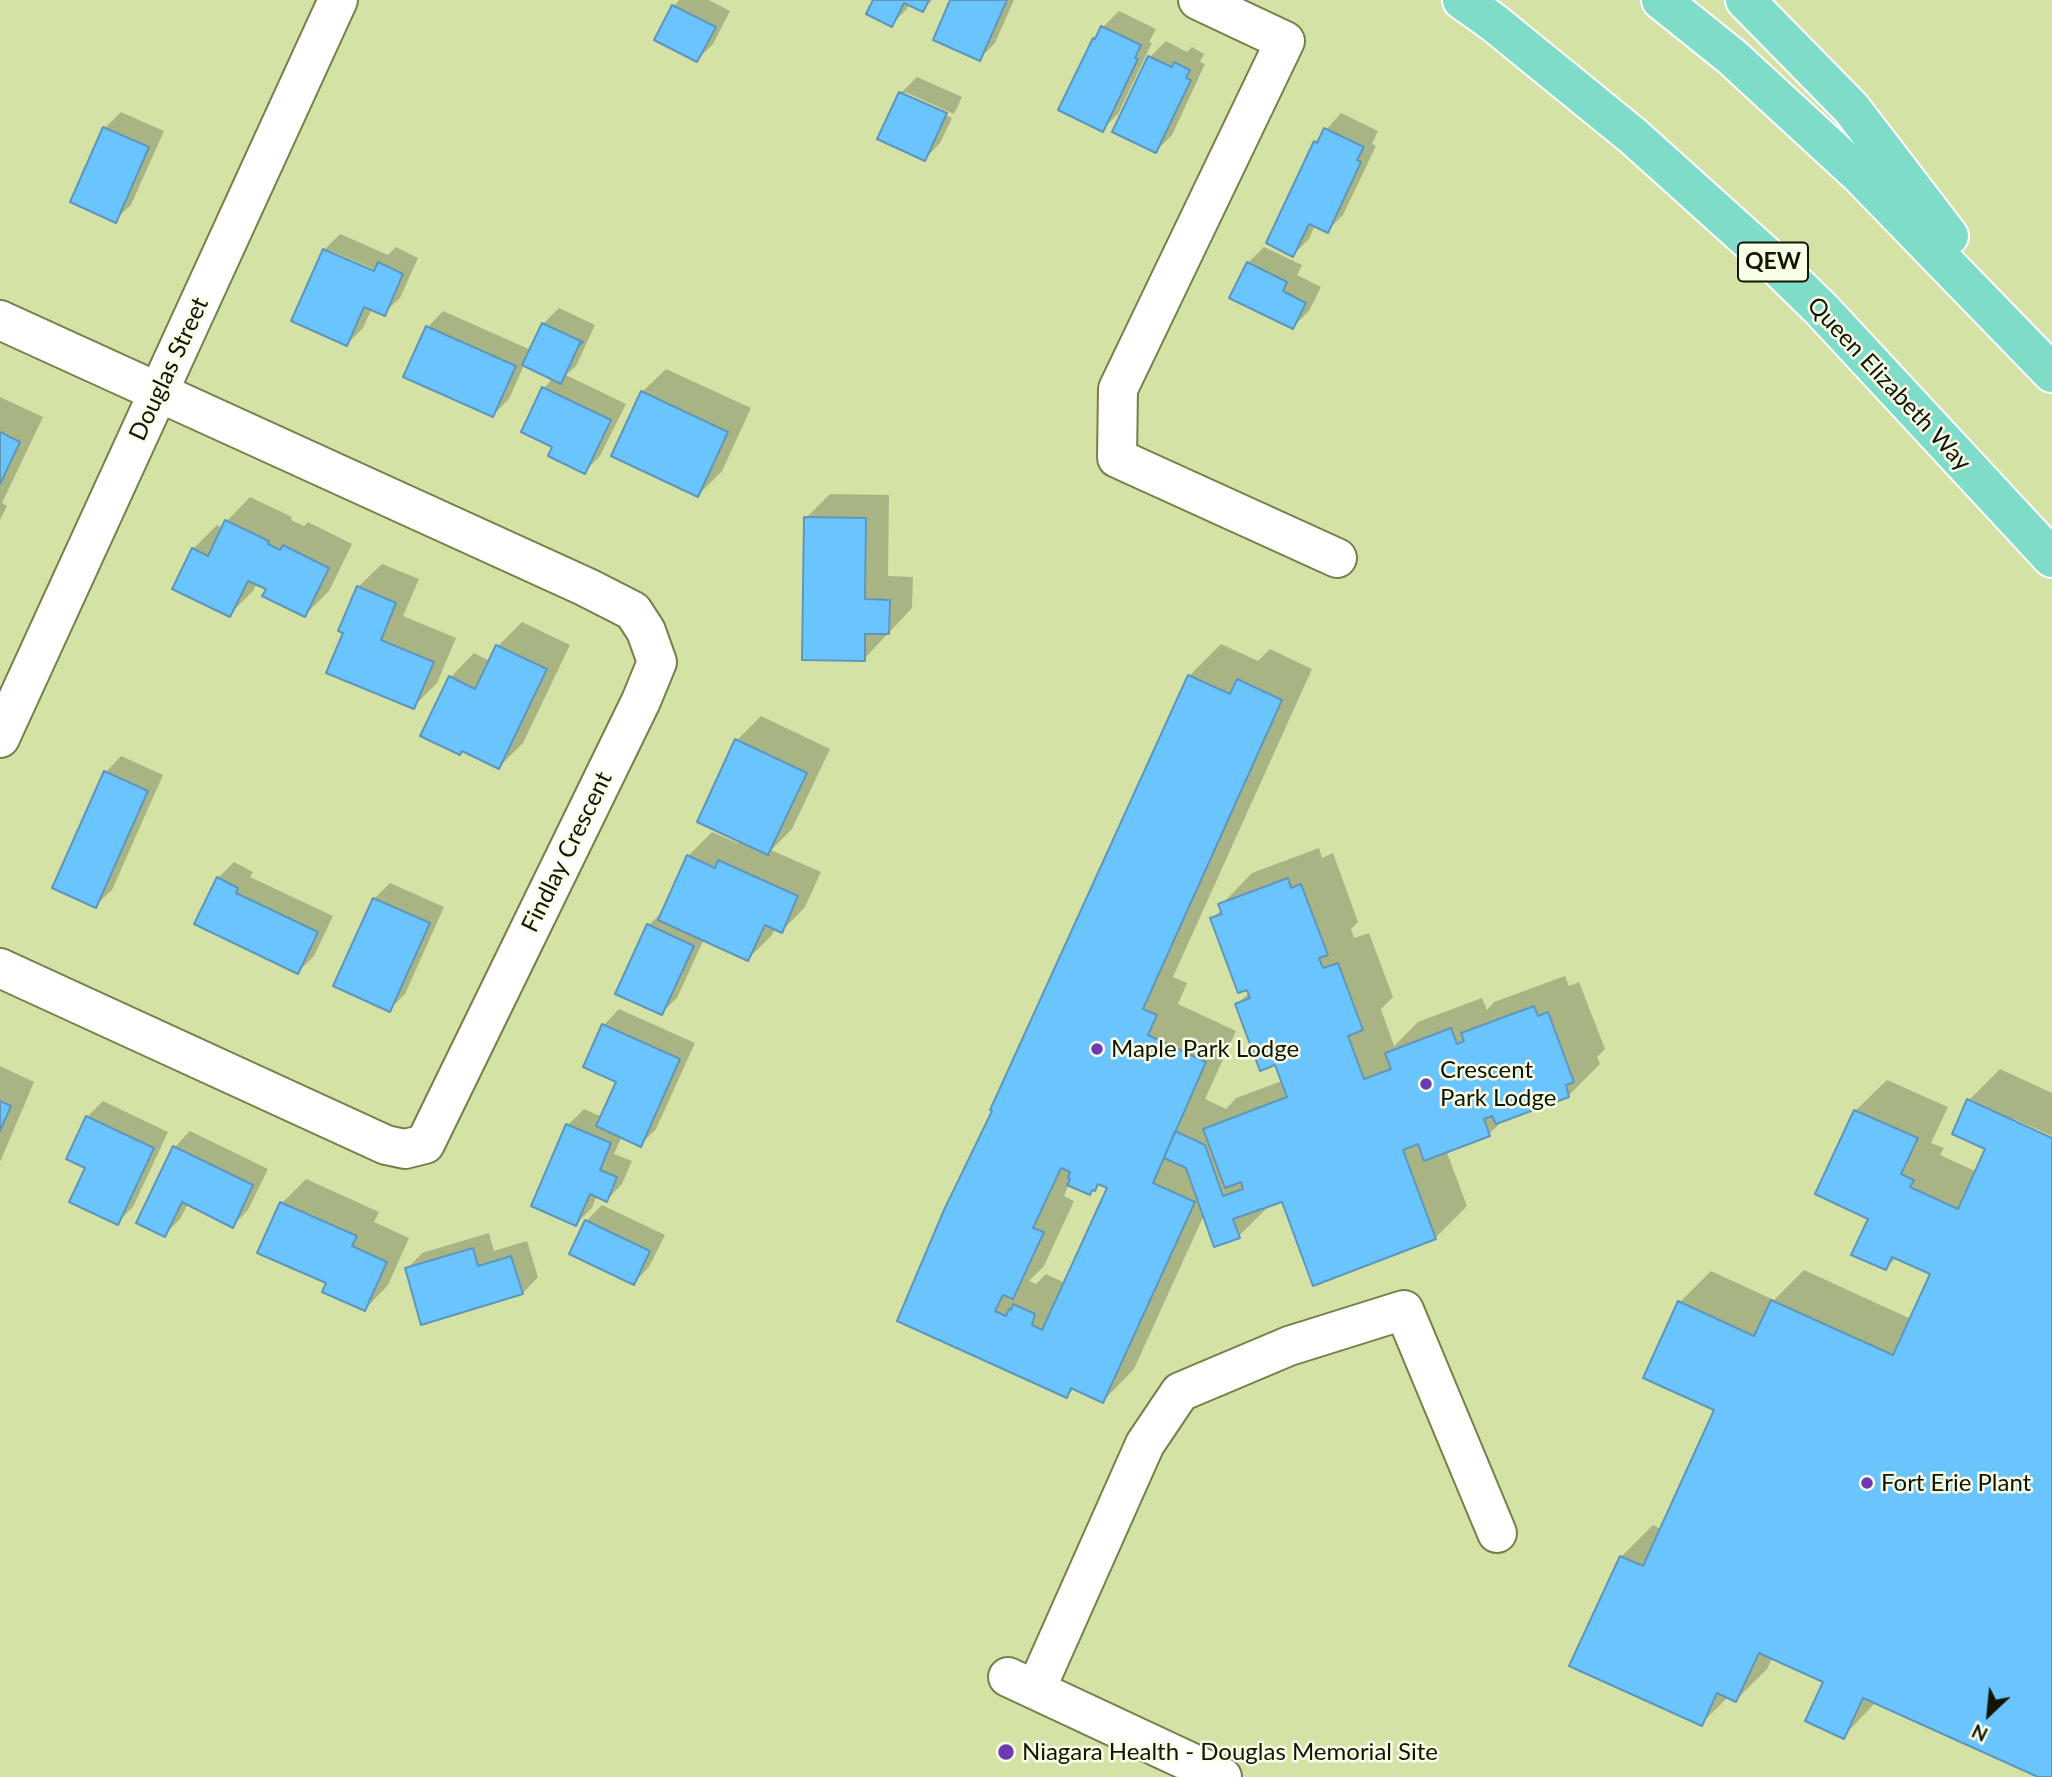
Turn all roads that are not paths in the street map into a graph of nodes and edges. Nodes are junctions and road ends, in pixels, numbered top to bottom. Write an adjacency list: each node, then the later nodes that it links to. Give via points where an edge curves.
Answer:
1 (338, 0): 8 (street, Douglas Street)
2 (1198, 0): 9 (street, via 1285,41 1118,389 1117,458)
3 (1462, 0): 10 (highway, Queen Elizabeth Way / QEW, via 1633,136 1775,264)
4 (1661, 0): 7 (highway, via 1732,57 1860,175)
5 (1745, 0): 7 (highway, via 1851,108)
6 (0, 320): 8 (street)
7 (2052, 372)
8 (159, 391): 11 (street, Douglas Street); 12 (street, Findlay Crescent, via 633,611 657,662 425,1144 405,1149 386,1145)
9 (1337, 558)
10 (2052, 558)
11 (0, 738)
12 (0, 968)
13 (1497, 1534): 14 (street, via 1404,1310 1289,1346 1180,1392 1145,1444 1022,1683)
14 (1216, 1776)

